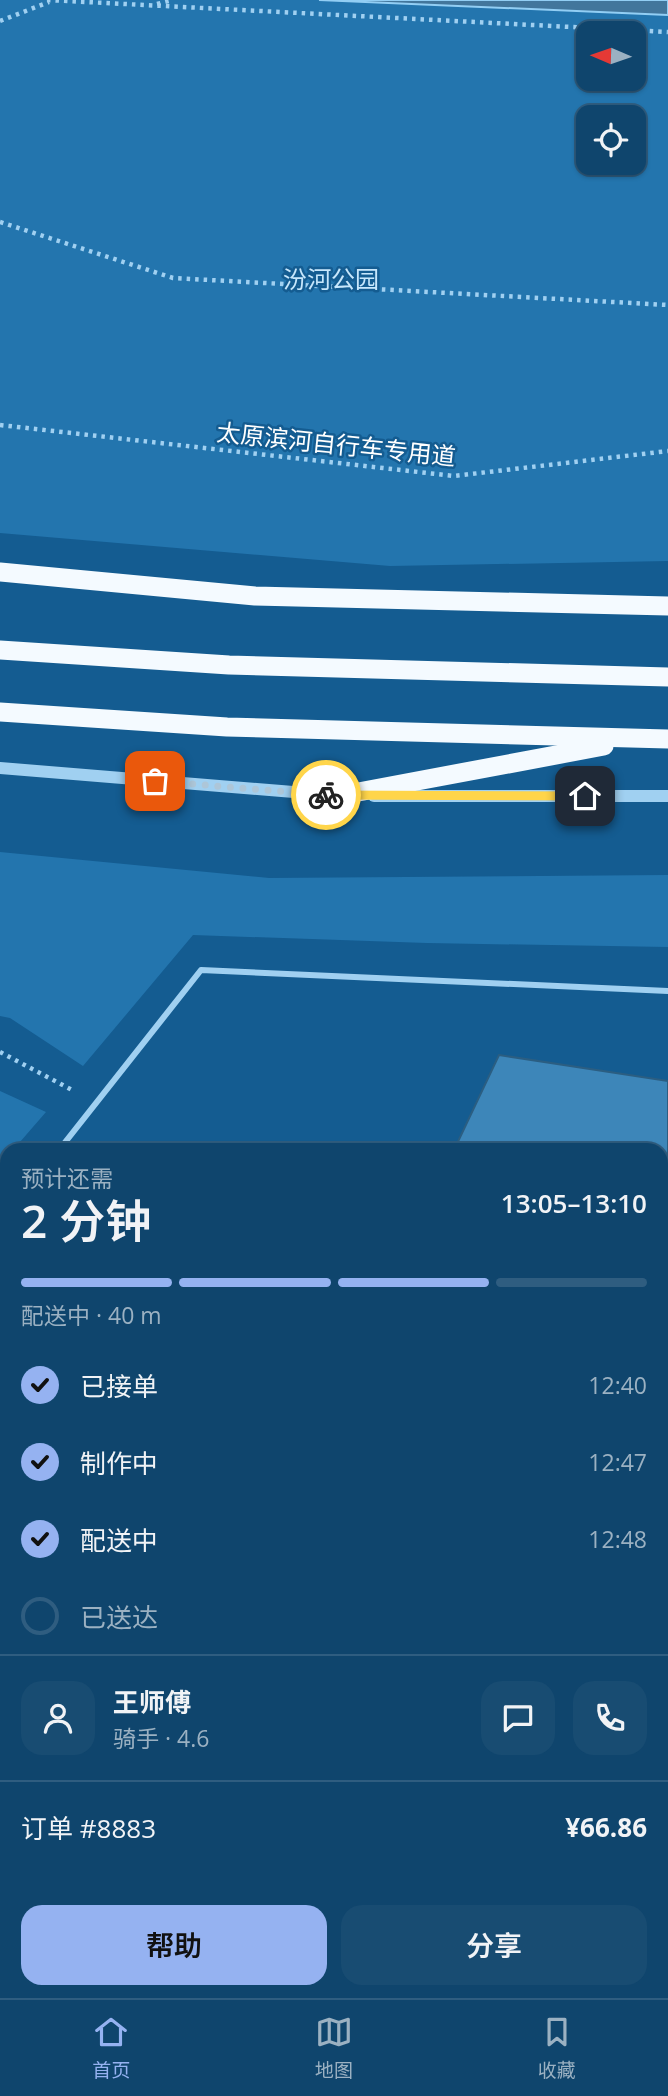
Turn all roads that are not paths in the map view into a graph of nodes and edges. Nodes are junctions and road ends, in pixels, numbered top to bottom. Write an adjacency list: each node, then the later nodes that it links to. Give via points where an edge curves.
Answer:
1 (0, 572): 2 (highway, via 255,596)
2 (668, 606)
3 (0, 649): 4 (highway, via 229,665)
4 (668, 677)
5 (0, 712): 6 (highway, via 227,727)
6 (643, 739): 7 (highway); 9 (highway)
7 (668, 739)
8 (0, 768): 9 (street)
9 (337, 796): 10 (street)
10 (668, 796)
11 (668, 990): 12 (street, via 201,970)
12 (65, 1143)

